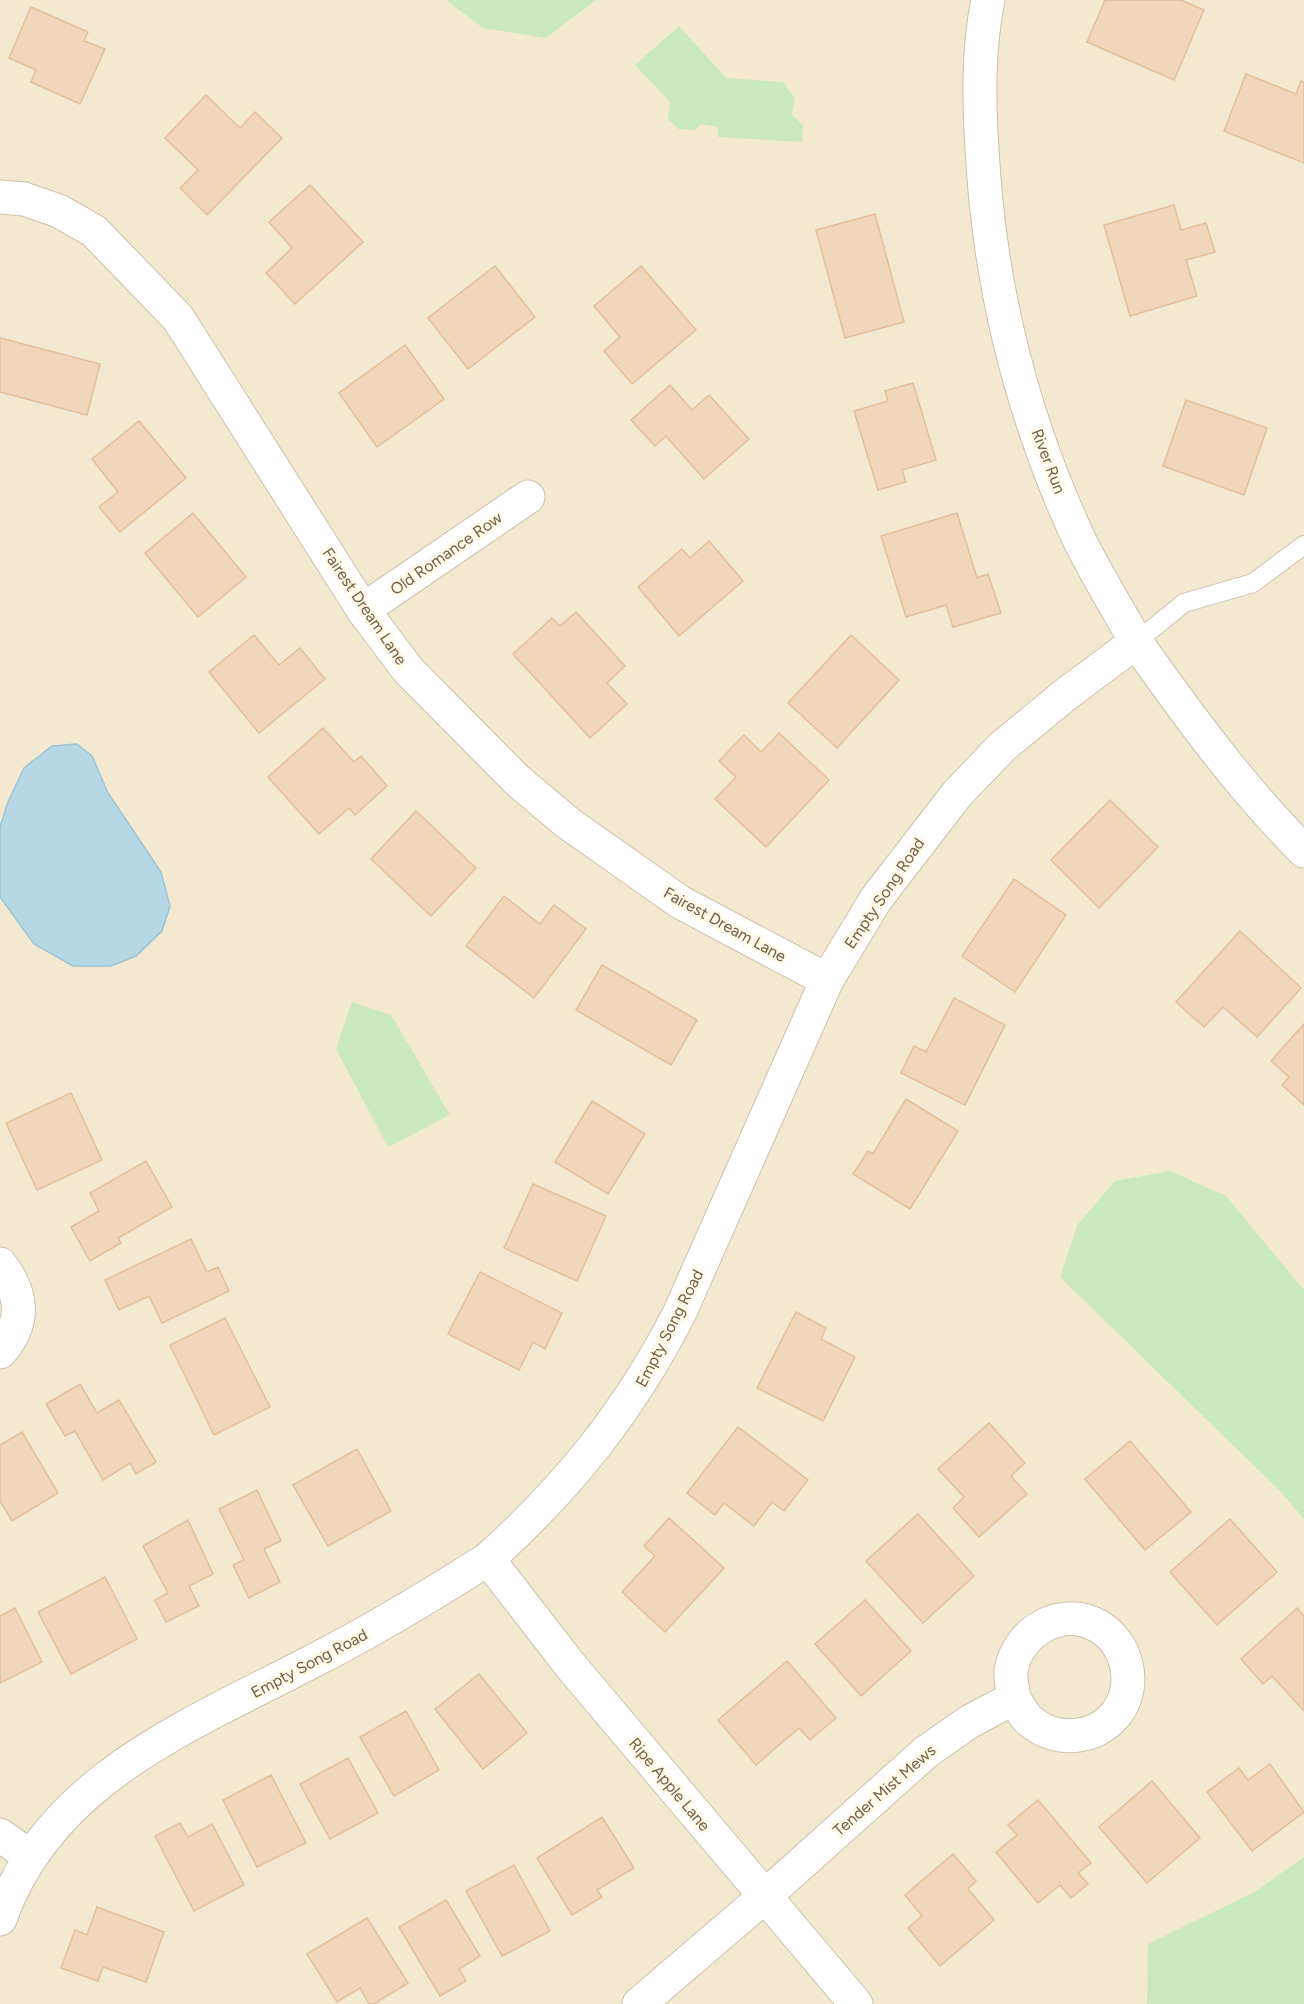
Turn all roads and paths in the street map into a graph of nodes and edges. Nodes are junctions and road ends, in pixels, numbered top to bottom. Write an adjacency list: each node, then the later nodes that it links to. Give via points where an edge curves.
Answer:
1 (988, 0): 6 (street, River Run, via 979,89 984,190 994,273 1012,355 1038,436 1077,535)
2 (0, 197): 5 (street, Fairest Dream Lane, via 24,199 59,211 94,231 178,318)
3 (528, 497): 5 (street, Old Romance Row)
4 (1304, 545): 6 (lane, via 1253,583 1184,603)
5 (363, 610): 8 (street, Fairest Dream Lane, via 408,670 460,726 568,824 680,902)
6 (1136, 642): 7 (street, River Run, via 1212,749); 8 (street, Empty Song Road, via 1003,746 957,794 876,899)
7 (1304, 851)
8 (827, 980): 11 (street, Empty Song Road, via 656,1359 598,1446 534,1517)
9 (0, 1264): 10 (street, via 13,1280 19,1299 18,1321 10,1341)
10 (0, 1352)
11 (488, 1559): 14 (street, Empty Song Road, via 360,1636 129,1760 93,1787); 15 (street, Ripe Apple Lane, via 570,1665)
12 (1014, 1698): 15 (street, Tender Mist Mews, via 969,1722 926,1752)
13 (0, 1835): 14 (street)
14 (29, 1856): 16 (street, Empty Song Road)
15 (764, 1897): 17 (street, Tender Mist Mews); 18 (street, Ripe Apple Lane)
16 (0, 1920)
17 (639, 2004)
18 (856, 2004)

